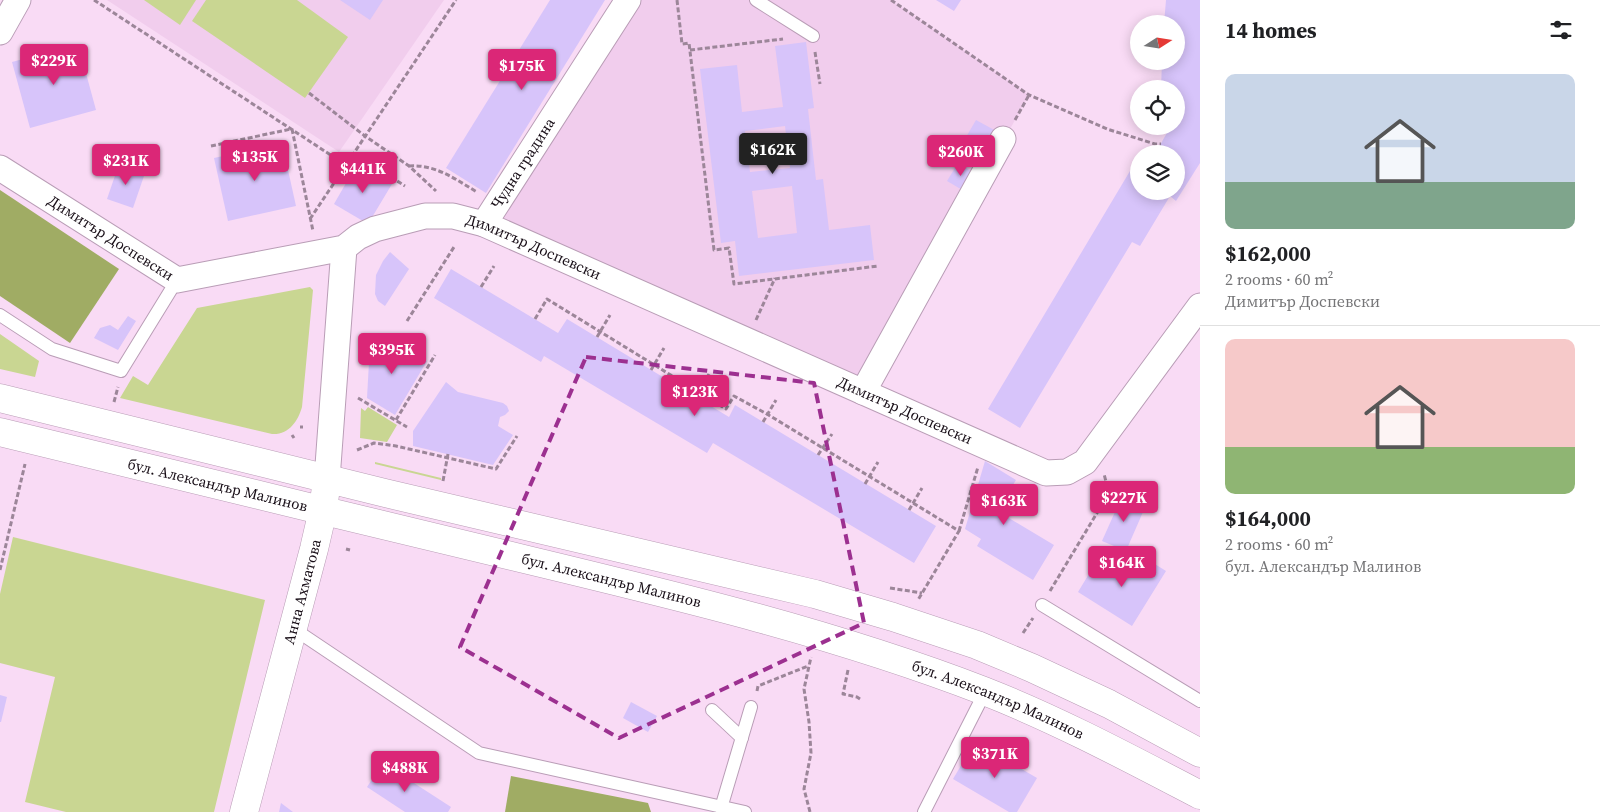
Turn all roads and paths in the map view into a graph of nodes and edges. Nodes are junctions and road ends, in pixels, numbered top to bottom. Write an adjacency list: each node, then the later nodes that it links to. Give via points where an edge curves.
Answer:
1 (18, 0): 8 (street)
2 (94, 0): 14 (path)
3 (456, 0): 15 (path)
4 (628, 0): 29 (street, Чудна градина)
5 (677, 0): 10 (path, via 682,44 689,43)
6 (756, 0): 9 (lane)
7 (893, 1): 13 (path)
8 (0, 32)
9 (813, 36): 10 (path); 11 (path)
10 (690, 50): 35 (path, via 714,250 729,248 734,284)
11 (820, 84)
12 (309, 93): 15 (path)
13 (1029, 95): 16 (path); 17 (path, via 1107,129)
14 (292, 129): 18 (path); 21 (path); 28 (path)
15 (365, 136): 19 (path); 20 (path)
16 (1003, 139): 52 (street)
17 (1161, 144)
18 (211, 146)
19 (353, 153): 21 (path); 24 (path)
20 (392, 155): 22 (path); 24 (path)
21 (346, 165): 28 (path)
22 (409, 166): 26 (path); 27 (path, via 440,170)
23 (0, 168): 36 (street, Димитър Доспевски)
24 (381, 171): 25 (path)
25 (405, 186)
26 (436, 191)
27 (479, 194)
28 (310, 219): 30 (path)
29 (484, 224): 32 (street, Димитър Доспевски, via 453,216 425,216 375,229); 45 (street, Димитър Доспевски)
30 (313, 234)
31 (454, 247): 42 (path)
32 (344, 248): 36 (street, Димитър Доспевски); 73 (street, Анна Ахматова)
33 (494, 266): 37 (path)
34 (878, 266): 35 (path)
35 (776, 278): 45 (path)
36 (177, 280): 39 (lane, via 121,372 52,349)
37 (481, 287)
38 (1200, 306): 64 (street)
39 (0, 315)
40 (610, 315): 43 (path)
41 (535, 319): 43 (path, via 547,299)
42 (407, 321)
43 (600, 332): 44 (path); 48 (path)
44 (597, 337)
45 (746, 341): 52 (street, Димитър Доспевски)
46 (664, 348): 48 (path)
47 (435, 355): 58 (path)
48 (654, 365): 49 (path); 51 (path)
49 (651, 370)
50 (708, 374): 51 (path)
51 (699, 392): 53 (path); 57 (path, via 726,409 734,396)
52 (863, 392): 64 (street, Димитър Доспевски, via 1046,473 1067,472 1085,462)
53 (696, 397)
54 (0, 398): 73 (main road, бул. Александър Малинов)
55 (358, 398): 58 (path)
56 (776, 400): 57 (path)
57 (767, 414): 59 (path); 65 (path)
58 (396, 420): 60 (path)
59 (762, 422)
60 (407, 428)
61 (0, 432): 78 (main road, бул. Александър Малинов)
62 (832, 434): 65 (path)
63 (517, 436): 68 (path, via 496,469)
64 (1097, 447): 86 (path, via 1109,493)
65 (823, 448): 67 (path); 72 (path)
66 (357, 450): 68 (path, via 374,443)
67 (818, 455)
68 (448, 456): 74 (path)
69 (26, 461): 81 (path)
70 (878, 462): 72 (path)
71 (979, 462): 80 (path)
72 (869, 477): 75 (path); 77 (path)
73 (326, 479): 78 (main road, Анна Ахматова); 98 (main road, бул. Александър Малинов, via 815,594 893,617 1032,668 1109,704)
74 (442, 483)
75 (865, 484)
76 (922, 488): 77 (path)
77 (913, 503): 79 (path); 80 (path)
78 (323, 510): 87 (main road, Анна Ахматова); 92 (main road, бул. Александър Малинов, via 802,630)
79 (909, 510)
80 (958, 531): 84 (path)
81 (2, 556): 82 (path)
82 (0, 570)
83 (884, 587): 84 (path)
84 (922, 593): 85 (path)
85 (916, 603)
86 (1042, 605): 88 (path); 94 (lane)
87 (294, 629): 100 (lane, via 480,753); 101 (main road, Анна Ахматова)
88 (1023, 633)
89 (812, 654): 91 (path)
90 (849, 665): 93 (path, via 843,694 860,699)
91 (808, 666): 95 (path, via 758,686); 103 (path, via 804,689 811,753 804,789)
92 (985, 692): 99 (main road, бул. Александър Малинов, via 1107,746); 104 (lane)
93 (855, 698)
94 (1200, 701)
95 (751, 707): 97 (lane)
96 (712, 710): 97 (lane)
97 (742, 738): 100 (lane)
98 (1200, 753)
99 (1200, 795)
100 (721, 808): 102 (lane)
101 (244, 812)
102 (745, 812)
103 (810, 812)
104 (924, 812)

